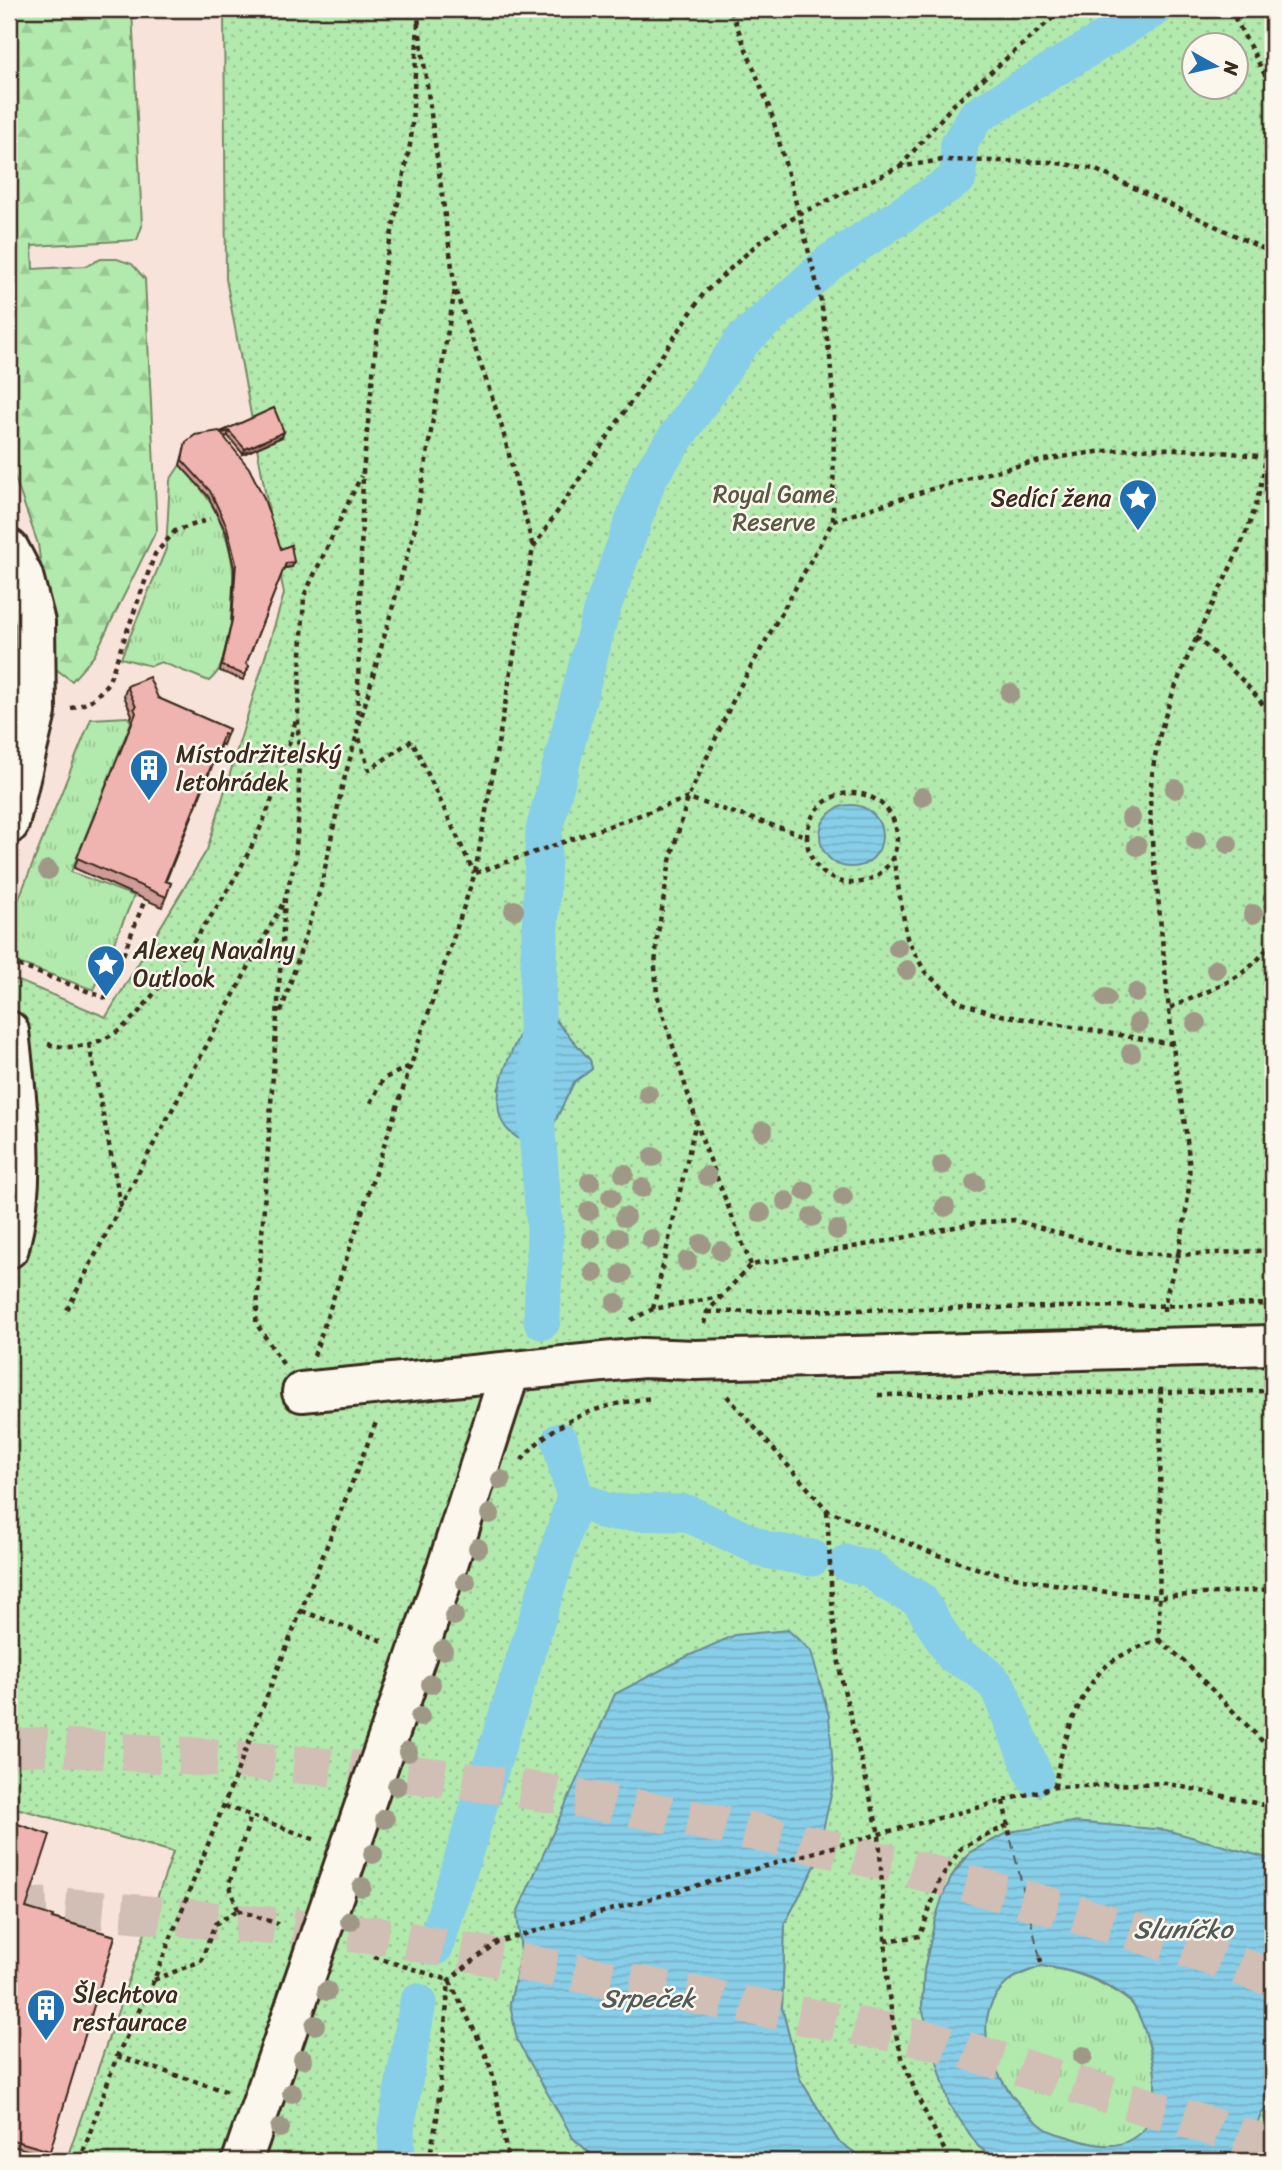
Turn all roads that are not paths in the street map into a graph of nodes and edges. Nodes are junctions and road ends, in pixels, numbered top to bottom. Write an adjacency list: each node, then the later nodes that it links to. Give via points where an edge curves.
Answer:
1 (9, 549): 2 (street, via 23,576 35,622 36,712)
2 (9, 824)
3 (24, 1036): 4 (street, via 21,1136)
4 (9, 1248)
5 (1273, 1345): 6 (street, via 643,1359)
6 (510, 1372): 7 (street); 8 (street)
7 (302, 1392)
8 (242, 2161)

